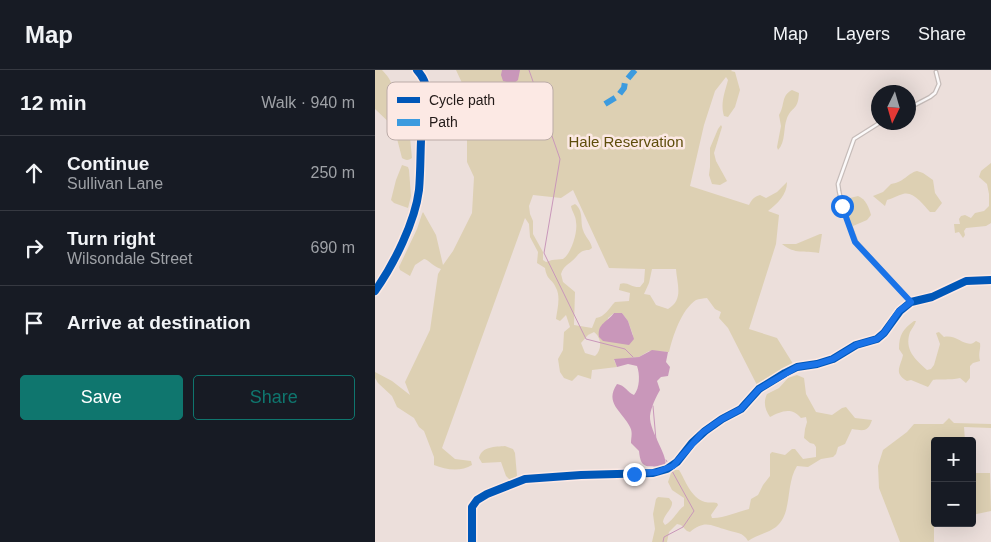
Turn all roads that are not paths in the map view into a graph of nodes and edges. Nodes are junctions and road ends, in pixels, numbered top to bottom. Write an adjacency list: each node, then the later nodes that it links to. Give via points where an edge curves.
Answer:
1 (417, 70): 3 (street)
2 (936, 72): 4 (street, via 939,84 935,93)
3 (424, 82)
4 (916, 104)
5 (871, 128): 9 (street, via 854,139 838,184 842,206 855,242)
6 (422, 140): 8 (street, via 416,204 408,230)
7 (991, 280): 9 (street, via 967,282)
8 (375, 291)
9 (911, 302): 10 (street, via 899,311 877,339 856,345 833,359 797,367 759,389 741,409 702,433 669,468 653,473 518,481 487,494 475,502 471,511)
10 (472, 542)

